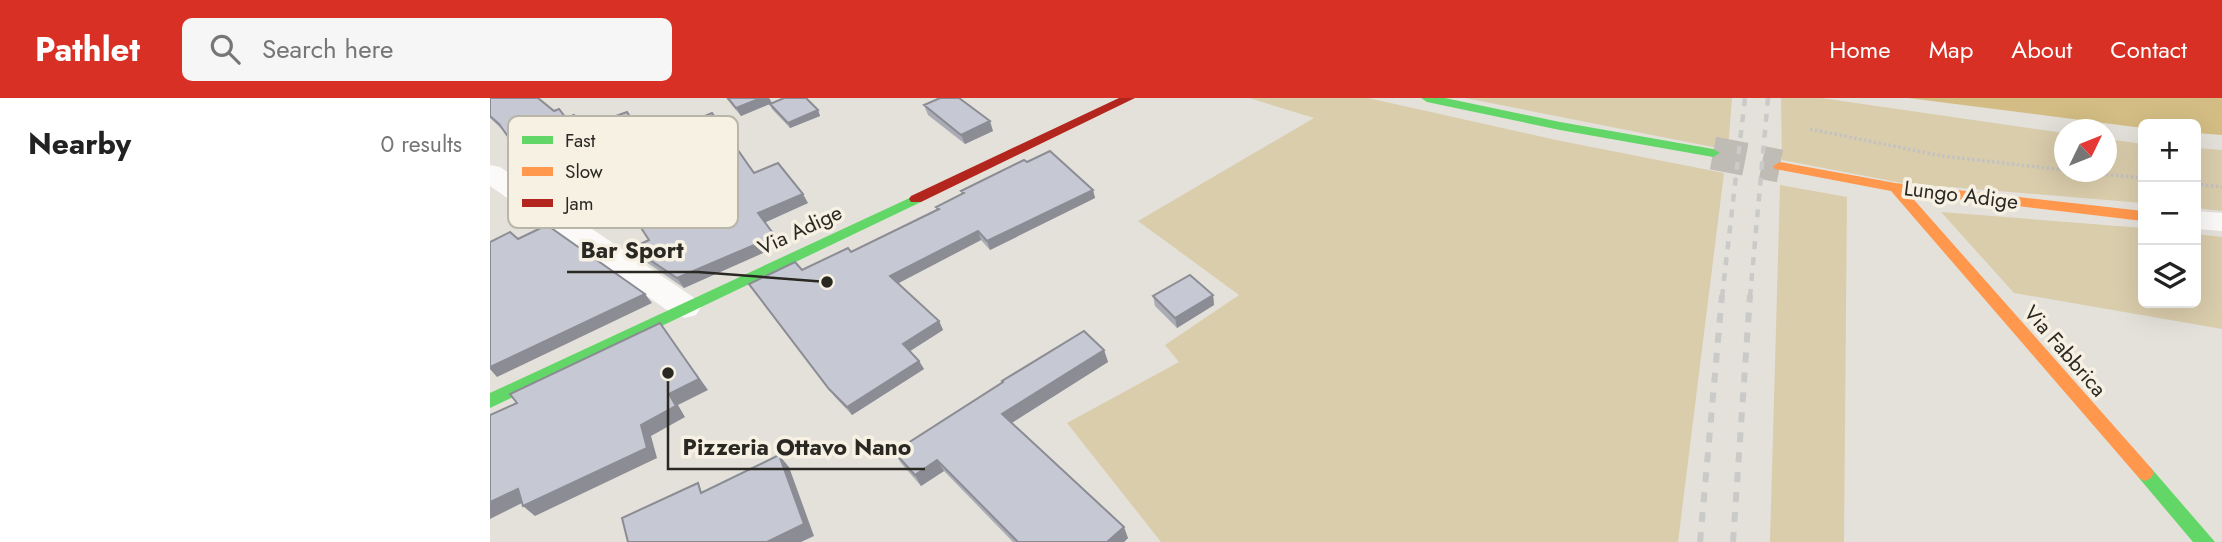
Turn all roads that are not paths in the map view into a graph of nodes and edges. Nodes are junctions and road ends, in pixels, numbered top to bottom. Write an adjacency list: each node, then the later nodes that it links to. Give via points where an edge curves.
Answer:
1 (1129, 98): 12 (street, Via Adige)
2 (1427, 98): 3 (street)
3 (1713, 153)
4 (1780, 166): 7 (street, Lungo Adige)
5 (490, 173): 6 (street)
6 (508, 185)
7 (1895, 187): 8 (street, Lungo Adige); 14 (street, Via Fabbrica)
8 (2138, 215)
9 (2201, 220): 10 (street)
10 (2222, 222)
11 (570, 228): 12 (street)
12 (685, 307): 13 (street, Via Adige)
13 (490, 401)
14 (2205, 542)

